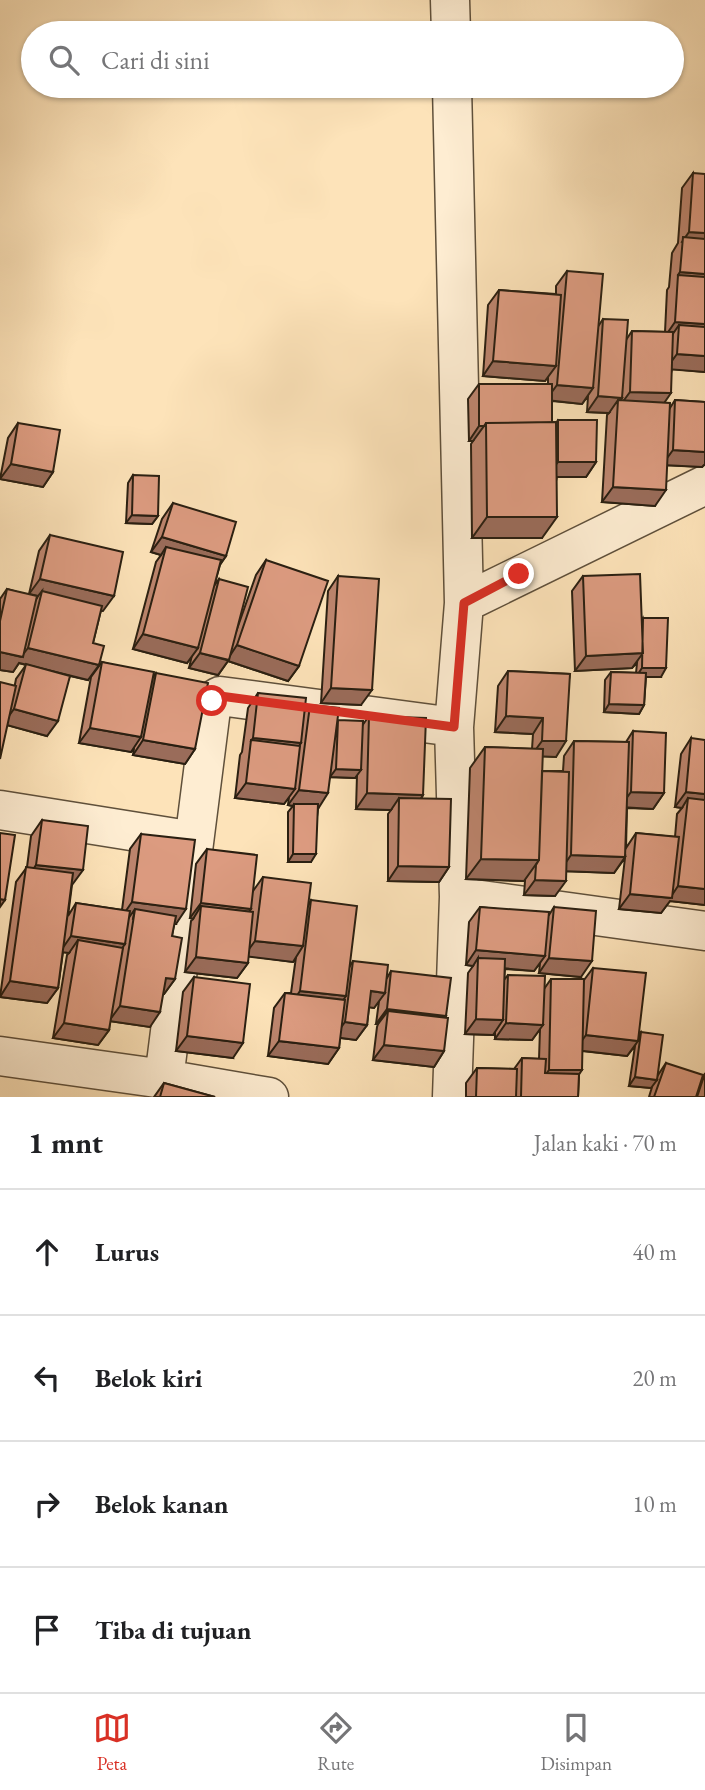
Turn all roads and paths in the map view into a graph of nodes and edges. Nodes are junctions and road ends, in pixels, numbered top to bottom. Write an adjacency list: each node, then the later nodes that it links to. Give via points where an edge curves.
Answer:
1 (450, 0): 2 (street)
2 (451, 21)
3 (452, 98): 5 (street)
4 (705, 485): 5 (street)
5 (464, 603): 6 (street)
6 (454, 727): 8 (street, via 215,697); 9 (street)
7 (0, 810): 8 (street)
8 (194, 841): 12 (street)
9 (459, 897): 10 (street); 14 (street)
10 (705, 931)
11 (0, 1056): 12 (street)
12 (164, 1079): 13 (street)
13 (269, 1097)
14 (452, 1097)

